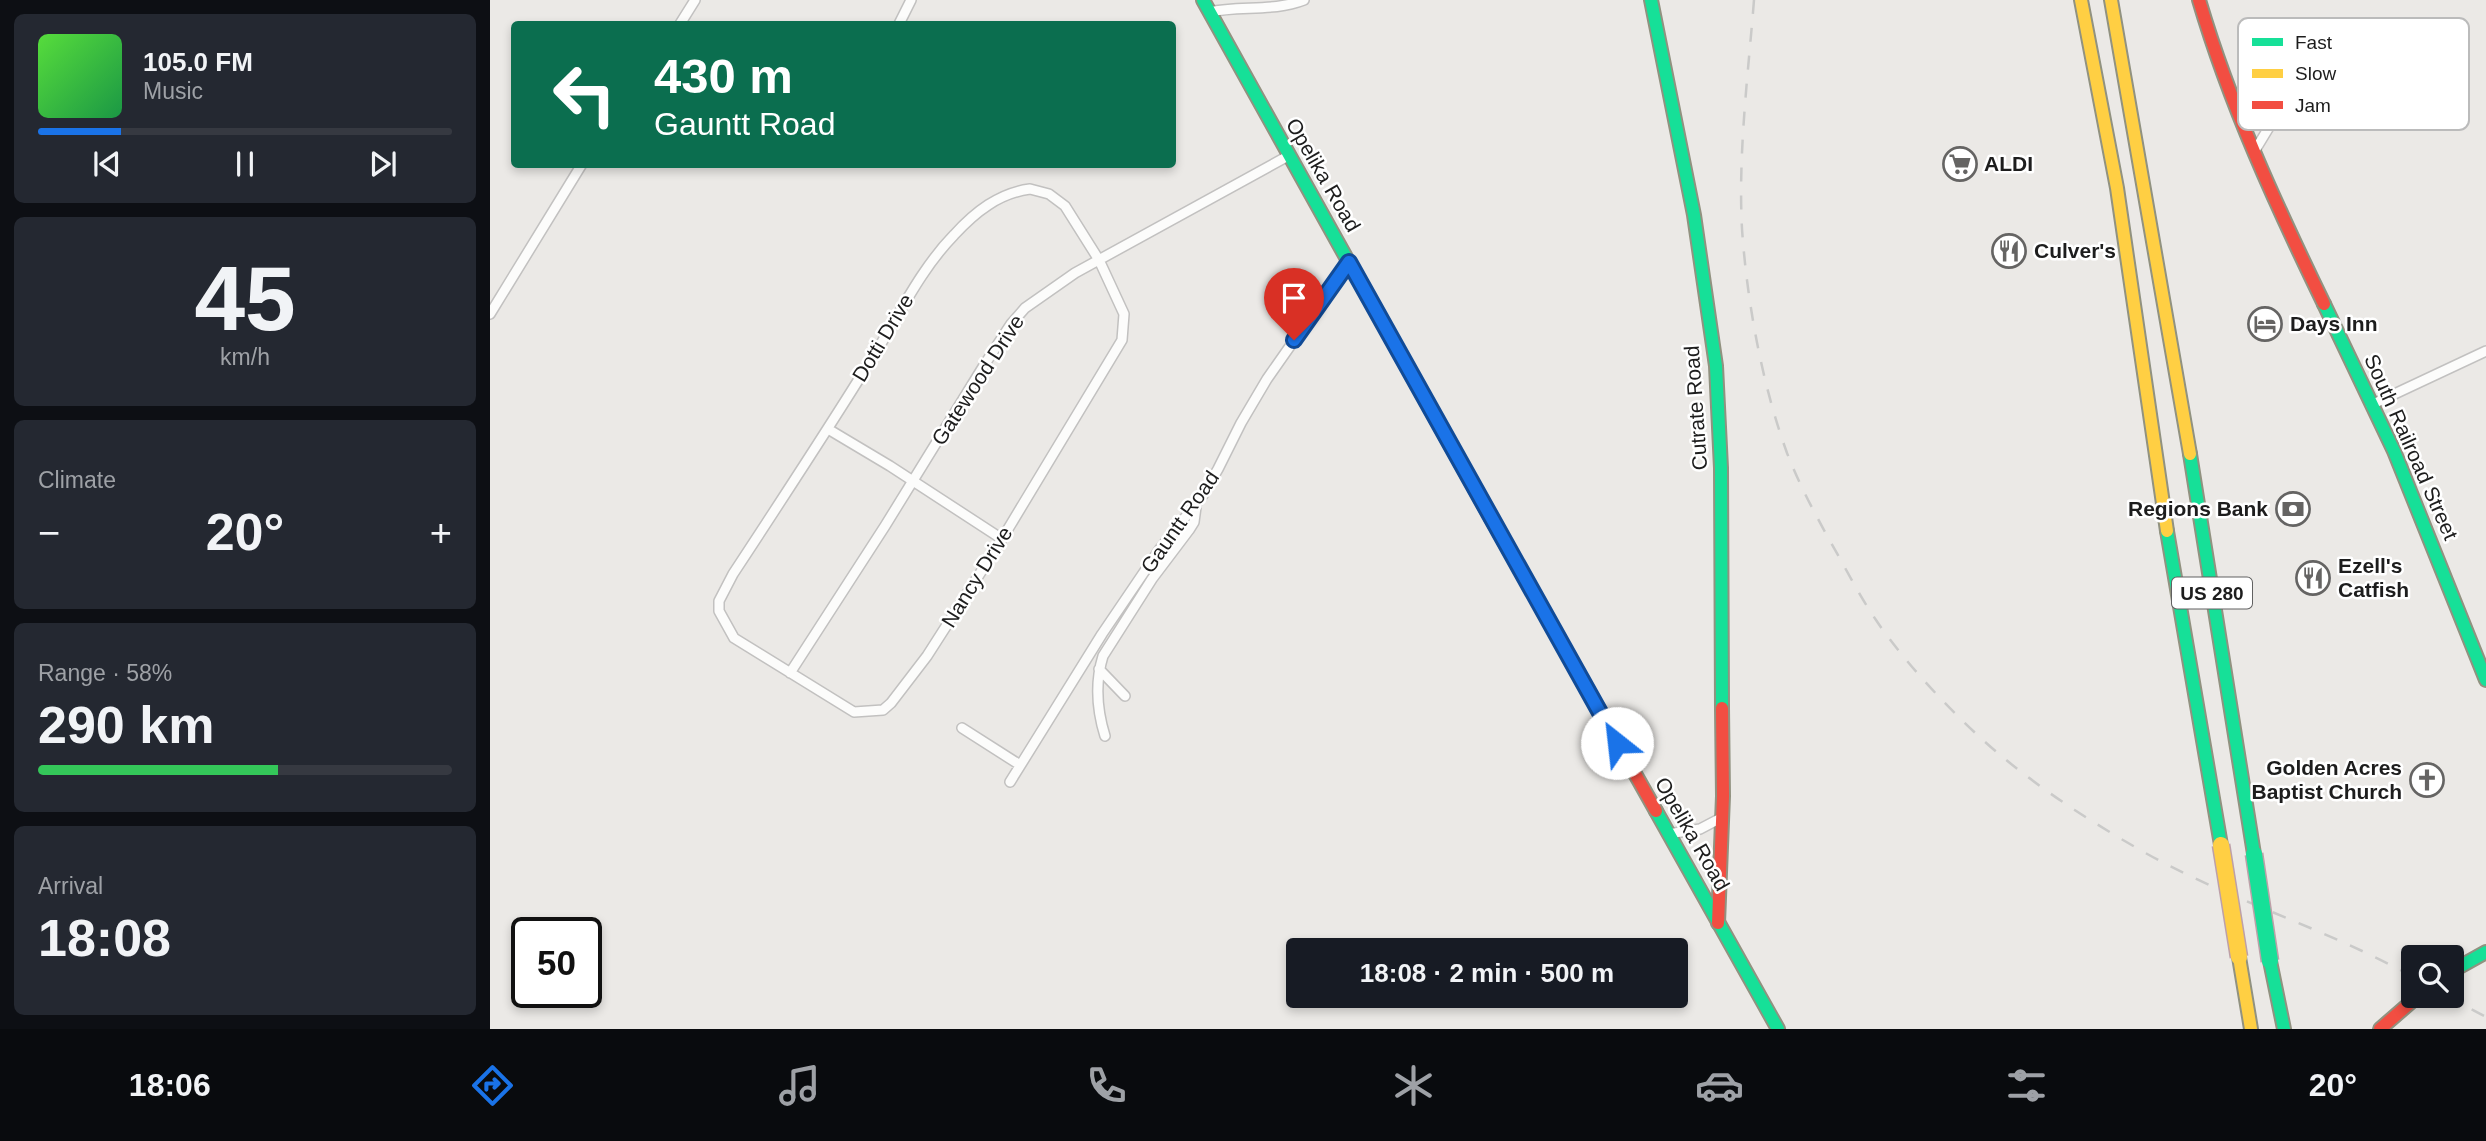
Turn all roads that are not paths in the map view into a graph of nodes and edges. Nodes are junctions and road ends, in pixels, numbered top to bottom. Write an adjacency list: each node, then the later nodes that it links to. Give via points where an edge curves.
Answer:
1 (695, 0): 9 (street)
2 (911, 0): 10 (street)
3 (1304, 0): 8 (street, via 1264,8)
4 (1651, 0): 35 (main road, Cutrate Road, via 1694,215 1716,366 1721,482)
5 (2081, 0): 42 (main road, US 280, bridge, via 2118,188 2161,493)
6 (2111, 0): 43 (main road, US 280, bridge)
7 (2199, 0): 11 (main road, South Railroad Street)
8 (1214, 5): 15 (main road, Opelika Road)
9 (682, 21)
10 (900, 21)
11 (2238, 111)
12 (2245, 130): 14 (main road, South Railroad Street)
13 (2267, 130): 14 (street)
14 (2254, 152): 21 (main road, South Railroad Street)
15 (1288, 156): 17 (street, Gatewood Drive); 18 (main road, Opelika Road)
16 (580, 168): 19 (street)
17 (1099, 260): 22 (street, Dotti Drive, via 1065,206 1049,194 1010,192 993,201 954,234 923,273); 23 (street, Gatewood Drive, via 1049,289 1018,316); 25 (street, Nancy Drive, via 1125,314 1122,340)
18 (1349, 262): 24 (street, Gauntt Road, via 1267,379); 36 (main road, Opelika Road)
19 (490, 314)
20 (2486, 351): 21 (street)
21 (2371, 405): 29 (main road, South Railroad Street)
22 (828, 429): 23 (street); 26 (street, Dotti Drive, via 733,573)
23 (913, 481): 25 (street); 28 (street, Gatewood Drive)
24 (1196, 505): 27 (street, via 1194,522 1131,610); 33 (street, Gauntt Road, via 1102,634)
25 (1002, 539): 28 (street, Nancy Drive, via 927,656 883,710 853,712)
26 (719, 611): 28 (street, Nancy Drive, via 734,638)
27 (1099, 669): 30 (street); 32 (street, via 1098,706)
28 (790, 673)
29 (2485, 674)
30 (1125, 696)
31 (962, 728): 33 (street)
32 (1105, 736)
33 (1020, 765): 34 (street, Gauntt Road)
34 (1010, 782)
35 (1721, 818): 36 (street, via 1700,829); 37 (main road, Cutrate Road)
36 (1668, 834): 37 (main road, Opelika Road)
37 (1718, 923): 41 (main road, Opelika Road)
38 (2486, 952): 39 (main road)
39 (2464, 964)
40 (2404, 1008): 44 (main road)
41 (1778, 1029)
42 (2251, 1029)
43 (2284, 1029)
44 (2380, 1029)

